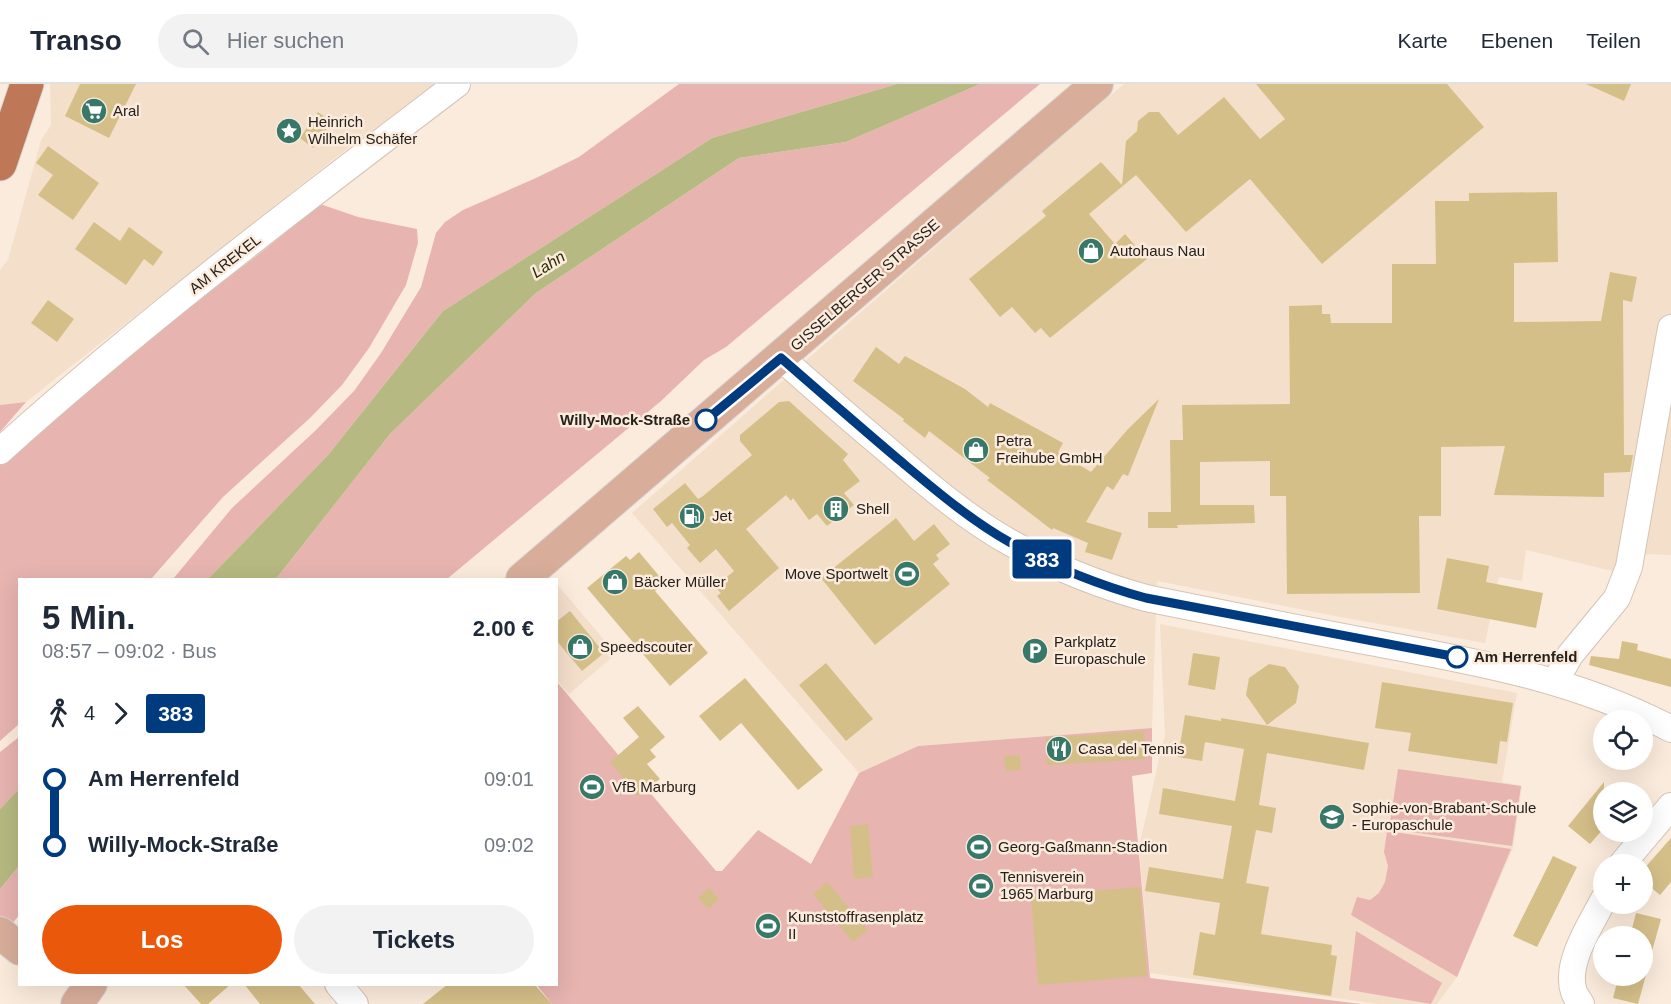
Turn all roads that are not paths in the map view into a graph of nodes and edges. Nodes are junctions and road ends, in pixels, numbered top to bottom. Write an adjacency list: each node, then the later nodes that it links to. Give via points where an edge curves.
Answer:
1 (27, 84): 4 (highway)
2 (457, 84): 7 (street, AM KREKEL, via 103,361)
3 (1098, 84): 6 (main road, GISSELBERGER STRASSE)
4 (0, 164)
5 (1671, 328): 9 (street, via 1629,567 1617,598 1570,656)
6 (781, 358): 8 (main road, GISSELBERGER STRASSE); 9 (street, via 973,519 1065,570 1146,598 1494,665)
7 (0, 450)
8 (523, 578)
9 (1555, 682): 10 (street, via 1635,711)
10 (1671, 729)
11 (1671, 806): 12 (street)
12 (1630, 854)
13 (1597, 914): 16 (street, via 1574,961 1574,992)
14 (340, 986): 15 (street)
15 (355, 1004)
16 (1581, 1004)

